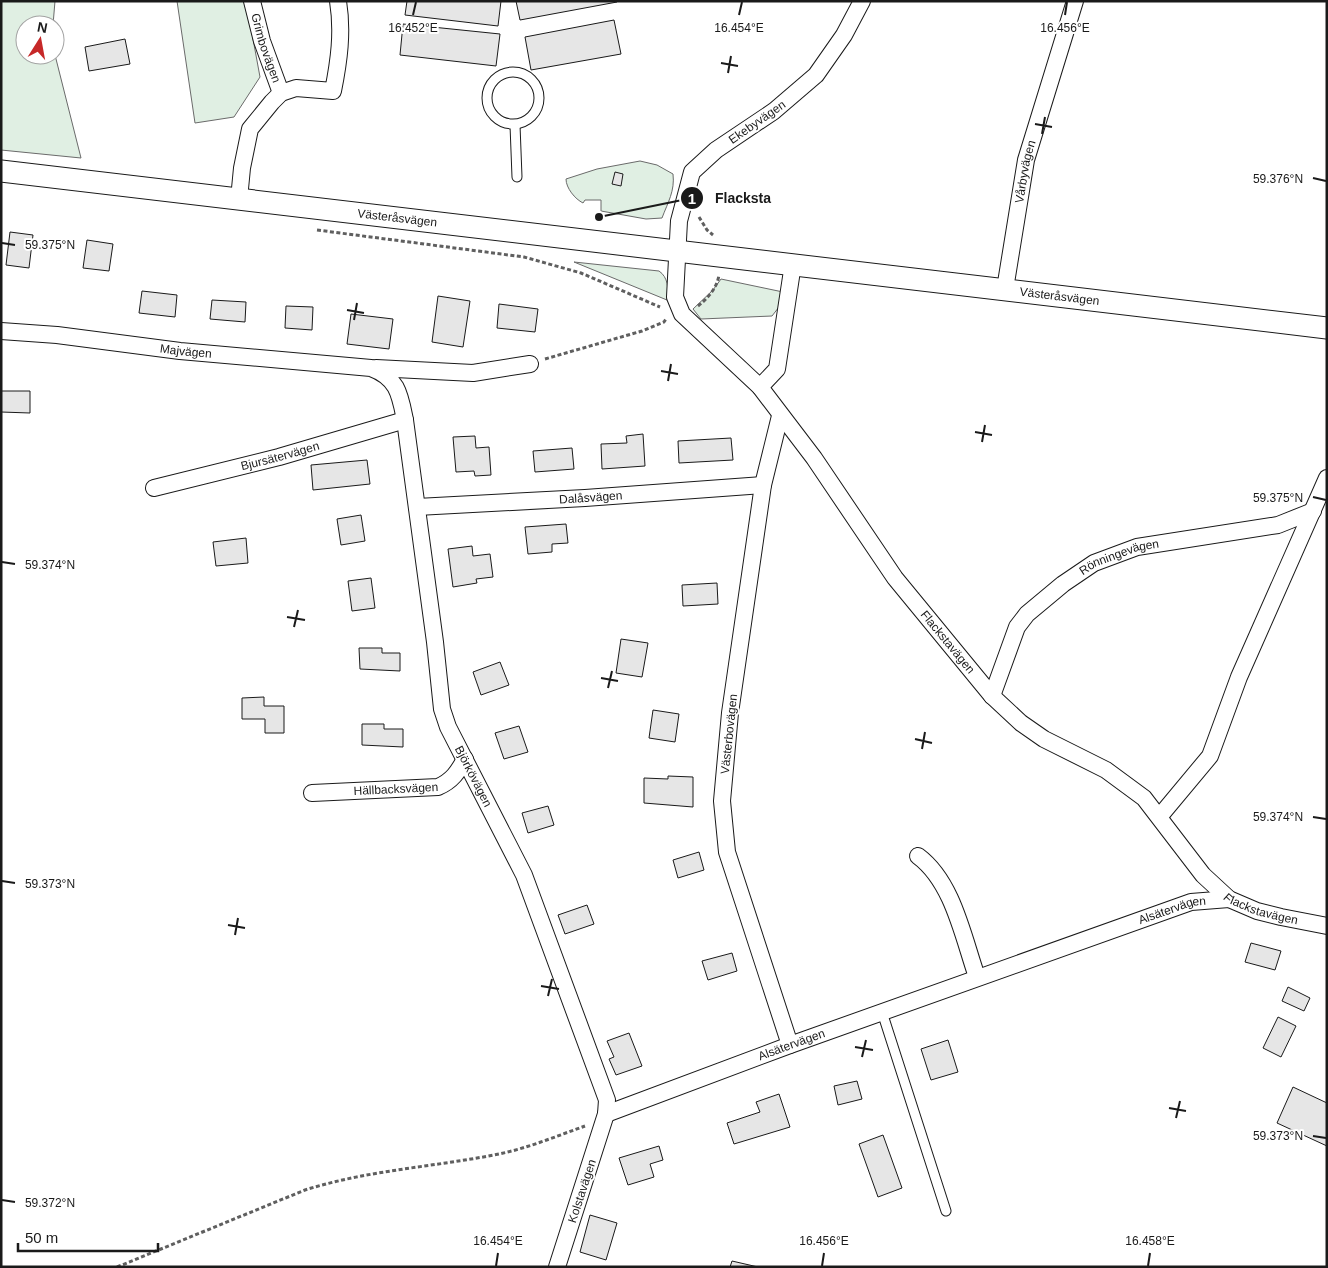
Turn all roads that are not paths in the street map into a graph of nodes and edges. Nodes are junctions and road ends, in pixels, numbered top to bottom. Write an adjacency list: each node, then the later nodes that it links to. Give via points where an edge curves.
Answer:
1 (252, 1): 5 (street, Grimbovägen, via 262,41)
2 (338, 1): 5 (street, Grimbovägen, via 341,25 333,91 296,88)
3 (862, 1): 10 (street, Ekebyvägen, via 844,35 816,75 774,111 716,150 692,172 679,221)
4 (1075, 1): 12 (street, Vårbyvägen, via 1026,160)
5 (281, 92): 9 (street, Grimbovägen, via 250,129)
6 (515, 124): 6 (lane, via 531,116 537,108 537,88 524,74 504,73 490,87 487,96 489,106 502,121); 8 (lane)
7 (1, 171): 9 (street, Västeråsvägen)
8 (517, 177)
9 (239, 199): 10 (street, Västeråsvägen)
10 (679, 251): 11 (street, Västeråsvägen); 17 (street, Flackstavägen, via 675,310)
11 (793, 264): 12 (street, Västeråsvägen); 17 (street, via 777,369)
12 (1005, 289): 13 (street, Västeråsvägen)
13 (1327, 328)
14 (1, 331): 16 (street, Majvägen)
15 (530, 364): 16 (street, Majvägen, via 473,373)
16 (371, 368): 19 (street, Majvägen, via 383,372 393,382)
17 (760, 387): 18 (street, Flackstavägen)
18 (780, 416): 21 (street, Västerbovägen); 25 (street, Flackstavägen, via 814,458 895,578)
19 (405, 420): 22 (street, Bjursätervägen); 23 (street, Björkövägen)
20 (1327, 478): 24 (street)
21 (763, 485): 23 (street, Dalåsvägen); 34 (street, Västerbovägen, via 730,714 722,801 727,852)
22 (154, 488)
23 (417, 507): 26 (street, Björkövägen, via 442,709)
24 (1313, 511): 25 (street, Rönningevägen, via 1278,525 1137,547 1094,563 1063,584 1022,620); 28 (street, via 1239,677 1210,756)
25 (992, 696): 28 (street, Flackstavägen, via 1020,723 1044,739 1106,770 1128,785)
26 (465, 759): 27 (street, Hällbacksvägen, via 449,782 438,787); 35 (street, Björkövägen, via 524,875 607,1100)
27 (312, 793)
28 (1160, 816): 30 (street, Flackstavägen, via 1203,875)
29 (918, 856): 32 (street, via 931,866 945,885)
30 (1229, 899): 31 (street, Flackstavägen, via 1281,918); 32 (street, Alsätervägen, via 1192,902)
31 (1327, 926)
32 (978, 977): 33 (street, Alsätervägen)
33 (882, 1012): 34 (street, Alsätervägen); 36 (lane)
34 (790, 1045): 35 (street, Alsätervägen)
35 (606, 1114): 37 (street, Kolstavägen)
36 (946, 1211)
37 (557, 1267)

